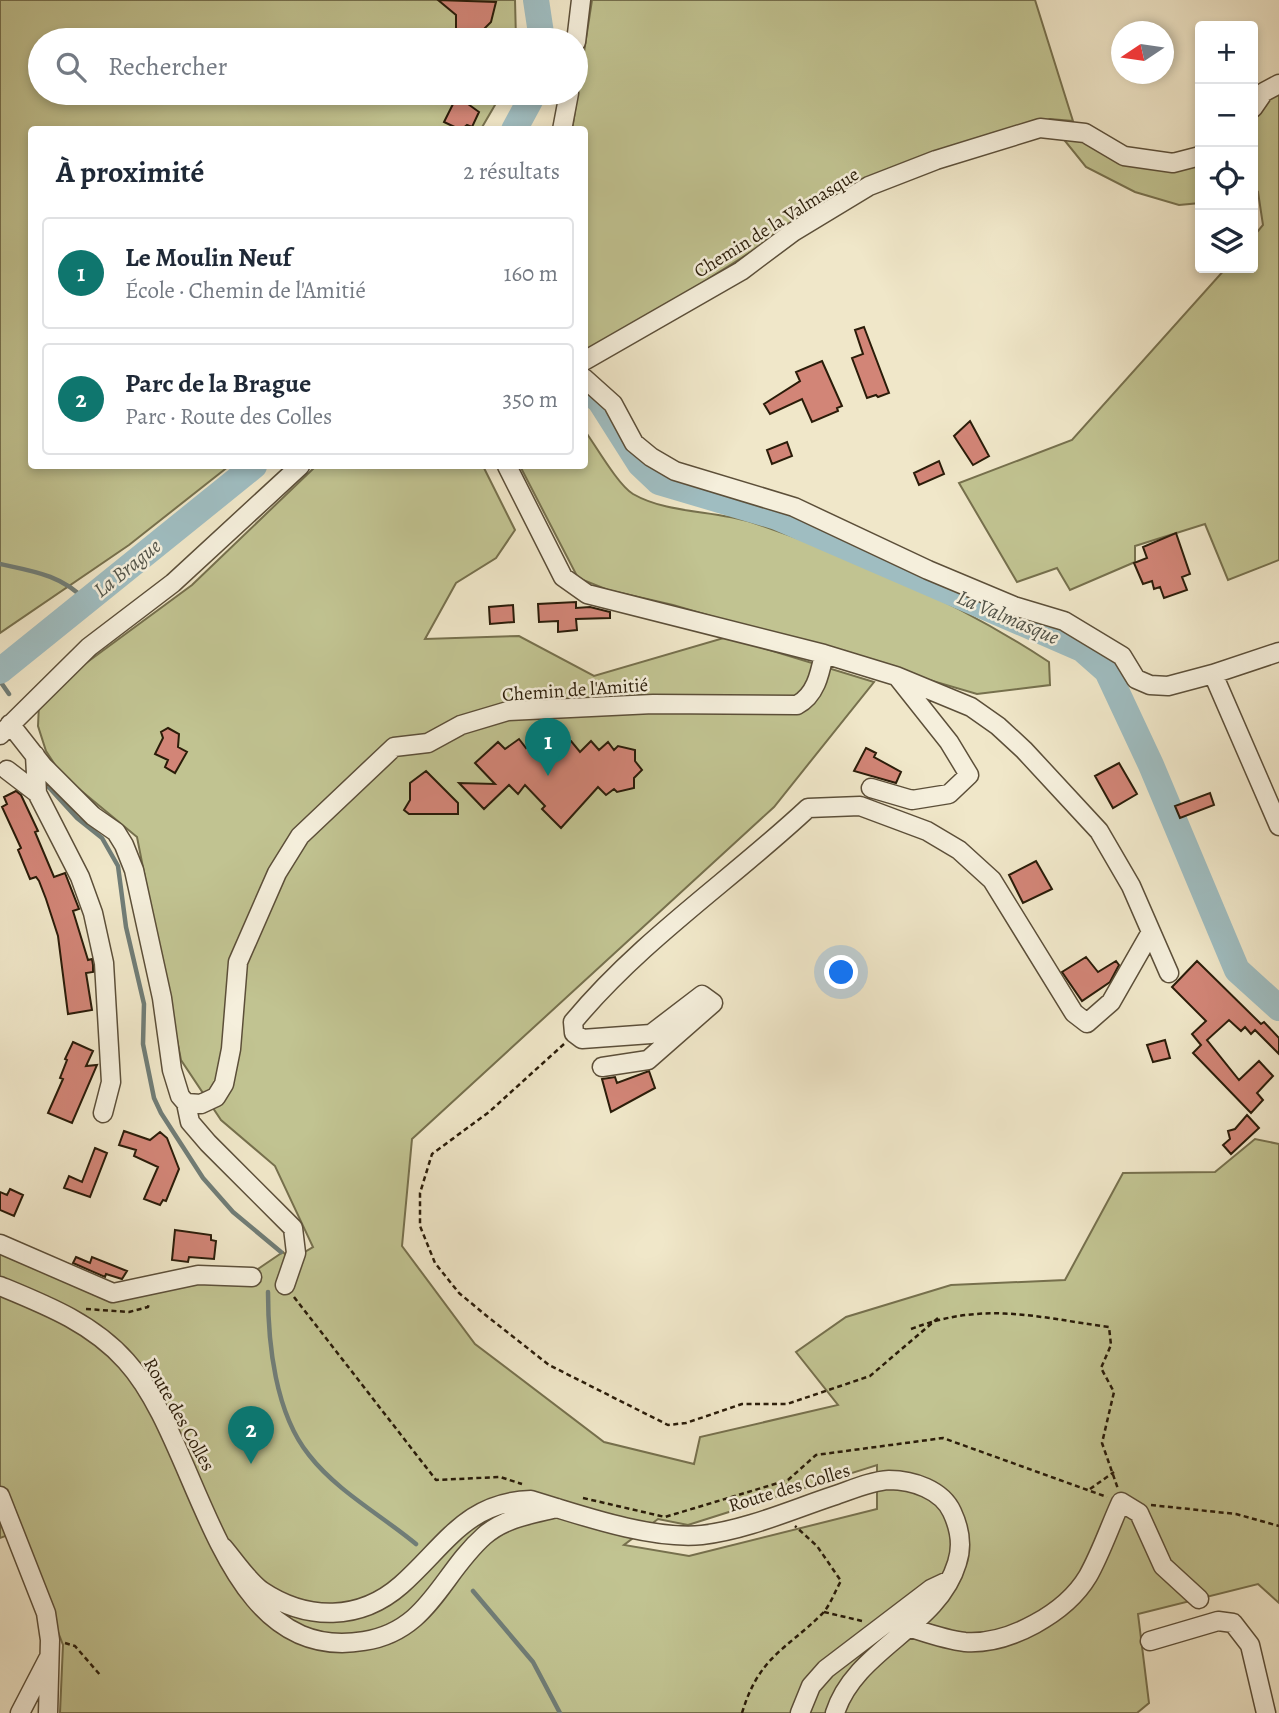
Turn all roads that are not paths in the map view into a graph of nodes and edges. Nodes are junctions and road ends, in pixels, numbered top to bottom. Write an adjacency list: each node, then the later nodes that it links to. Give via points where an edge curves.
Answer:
1 (581, 0): 2 (street)
2 (578, 28)
3 (1279, 83): 4 (street)
4 (1258, 101)
5 (567, 105): 6 (street)
6 (563, 126)
7 (1195, 157): 8 (street, Chemin de la Valmasque, via 1173,163 1124,156 1085,133 1040,128 936,160 869,186 793,232 741,271)
8 (588, 359)
9 (588, 381): 14 (street, via 614,404 634,443 675,471 794,507 928,570 1014,606 1064,621 1122,656 1136,679 1150,685 1168,686)
10 (297, 469): 16 (street, via 173,583 89,647)
11 (509, 469): 13 (street, via 563,577 587,594)
12 (1279, 652): 14 (street)
13 (824, 654): 15 (street); 25 (street, Chemin de l'Amitié, via 807,699 797,705 653,704 508,711 461,725 428,743 394,747 300,836 277,873 238,962 224,1084 209,1101)
14 (1213, 674): 21 (street)
15 (897, 676): 19 (street, via 949,741 969,775 949,794 912,800); 22 (street, via 971,707 1024,750 1099,831)
16 (5, 729): 17 (street)
17 (34, 755): 20 (street); 25 (street, via 69,793 116,832 124,845 143,908 172,1070)
18 (7, 770): 20 (street)
19 (871, 788)
20 (37, 793): 26 (street, via 80,877 104,963 111,1082)
21 (1279, 827)
22 (1151, 932): 23 (street); 24 (street, via 1111,1002 1087,1023 1074,1013 992,880 959,850 927,831 860,806 808,808 655,938 599,990 573,1022 573,1033 582,1039 651,1034 702,995 713,1003 649,1060)
23 (1169, 973)
24 (602, 1067)
25 (186, 1103): 29 (street, via 190,1122 293,1228 296,1253)
26 (103, 1113)
27 (0, 1244): 28 (street, via 113,1293 198,1275)
28 (252, 1277)
29 (285, 1285)
30 (0, 1286): 33 (street, Route des Colles, via 102,1336 128,1363 173,1438)
31 (0, 1496): 38 (street, via 46,1613)
32 (557, 1508): 33 (street, Route des Colles, via 531,1500 489,1507 455,1530 380,1600 336,1614 314,1613 260,1590); 33 (street, Route des Colles, via 499,1526 483,1537 417,1618 395,1633 366,1641 317,1642 275,1622 235,1575); 34 (street, Route des Colles, via 665,1535 702,1535 859,1487 888,1480 912,1482 948,1504 959,1528 957,1565)
33 (223, 1547)
34 (948, 1581): 36 (street, Route des Colles, via 937,1599); 41 (street, via 826,1669 811,1686)
35 (1199, 1599): 36 (street, via 1163,1566 1139,1513 1121,1502 1088,1576 1072,1597 1041,1619 987,1641 966,1642)
36 (908, 1627): 42 (street, Route des Colles, via 854,1679)
37 (1150, 1641): 43 (street, via 1218,1621 1233,1623 1250,1645)
38 (49, 1656): 39 (street); 40 (street)
39 (20, 1713)
40 (48, 1713)
41 (800, 1713)
42 (835, 1713)
43 (1266, 1713)

